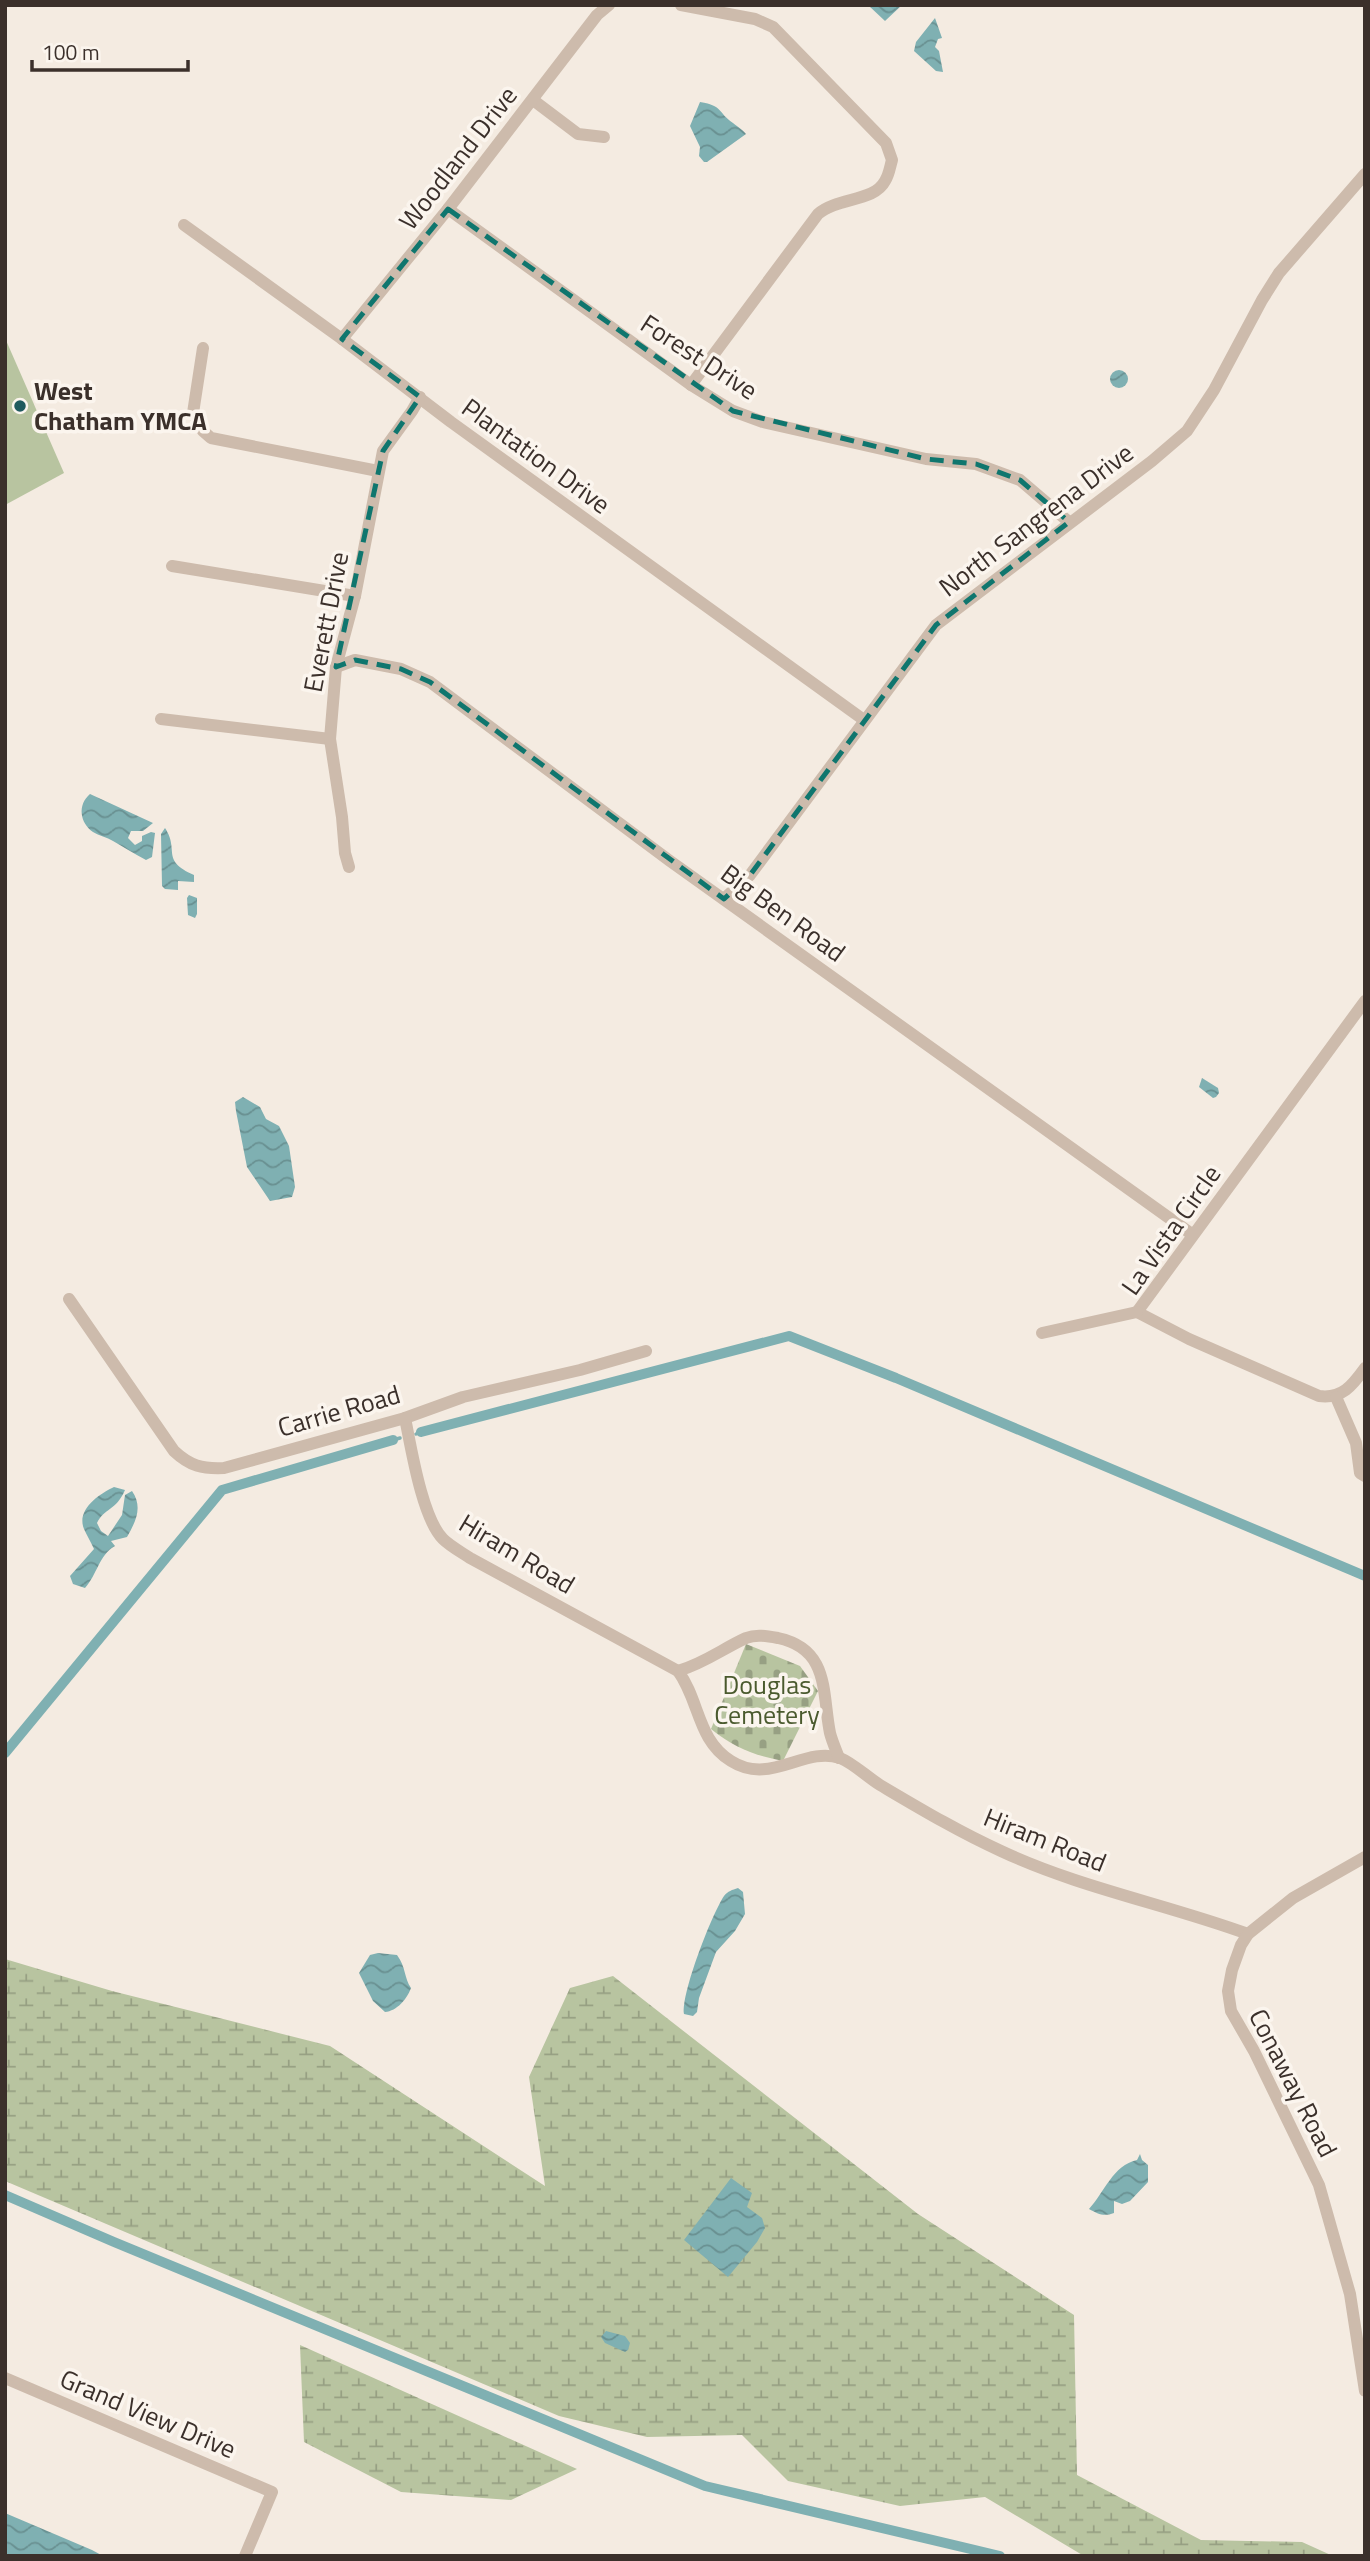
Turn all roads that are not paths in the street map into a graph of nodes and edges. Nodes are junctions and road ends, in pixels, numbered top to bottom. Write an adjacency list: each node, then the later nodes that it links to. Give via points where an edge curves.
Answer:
1 (609, 5): 3 (street, Woodland Drive)
2 (681, 5): 10 (street, via 755,19 773,27 886,143 892,160 885,183 871,195 827,206 818,214)
3 (533, 100): 4 (street, via 578,134); 6 (street, Woodland Drive)
4 (604, 137)
5 (1365, 174): 13 (street, North Sangrena Drive, via 1279,273 1187,431)
6 (448, 209): 8 (street, Woodland Drive); 10 (street, Forest Drive)
7 (184, 225): 8 (street, Plantation Drive)
8 (342, 339): 11 (street, Plantation Drive)
9 (203, 348): 12 (street, via 193,413 211,438)
10 (691, 385): 13 (street, Forest Drive, via 733,411 763,422 926,459 976,464 1020,480)
11 (420, 397): 12 (street, Everett Drive, via 383,450); 18 (street, Plantation Drive)
12 (378, 471): 15 (street, Everett Drive)
13 (1069, 522): 18 (street, North Sangrena Drive, via 936,625)
14 (172, 566): 15 (street)
15 (355, 596): 16 (street, Everett Drive)
16 (336, 667): 19 (street, Everett Drive); 21 (street, Big Ben Road, via 355,660 401,669 430,682)
17 (161, 719): 19 (street)
18 (864, 720): 21 (street, North Sangrena Drive, via 750,875)
19 (330, 739): 20 (street, Everett Drive)
20 (349, 867)
21 (724, 899): 23 (street, Big Ben Road)
22 (1365, 1001): 23 (street, La Vista Circle)
23 (1193, 1235): 25 (street, La Vista Circle)
24 (69, 1299): 30 (street, Carrie Road, via 174,1451 193,1466 224,1468)
25 (1137, 1312): 26 (street); 29 (street, La Vista Circle, via 1309,1393)
26 (1042, 1333)
27 (646, 1351): 30 (street, Carrie Road, via 463,1396)
28 (1365, 1368): 29 (street)
29 (1336, 1396): 31 (street)
30 (405, 1418): 33 (street, Hiram Road, via 428,1512 441,1538)
31 (1360, 1446): 32 (street, via 1360,1473)
32 (1365, 1476)
33 (678, 1671): 34 (street, via 709,1740 733,1763 766,1769 813,1757); 34 (street, via 700,1665 747,1638 790,1641 807,1651 821,1672 830,1734)
34 (839, 1758): 36 (street, Hiram Road, via 1006,1853 1058,1875)
35 (1365, 1857): 36 (street, Conaway Road, via 1293,1898)
36 (1248, 1934): 38 (street, Conaway Road, via 1232,1970 1231,2011 1319,2185 1350,2294)
37 (5, 2378): 39 (street, Grand View Drive, via 272,2492)
38 (1365, 2391)
39 (245, 2556)

